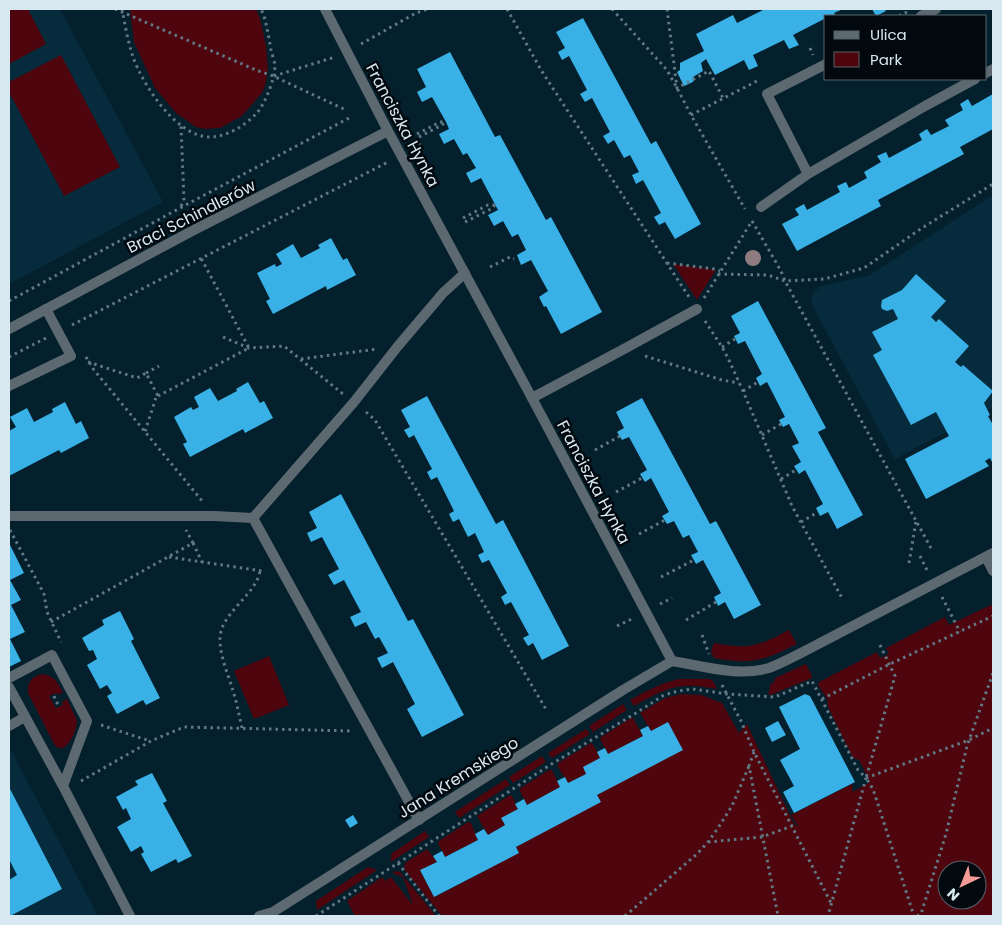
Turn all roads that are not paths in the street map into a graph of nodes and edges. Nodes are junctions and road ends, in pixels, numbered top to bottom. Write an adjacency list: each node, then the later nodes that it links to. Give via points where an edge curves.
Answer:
1 (325, 9): 6 (street, Franciszka Hynka)
2 (936, 9): 3 (street)
3 (923, 15)
4 (824, 65): 7 (street, via 767,94)
5 (973, 80): 7 (street)
6 (388, 132): 9 (street, Franciszka Hynka); 10 (street, Braci Schindlerów)
7 (808, 174): 8 (street)
8 (761, 207)
9 (465, 273): 14 (street, Franciszka Hynka); 16 (street, via 443,293)
10 (46, 309): 12 (street, Braci Schindlerów); 13 (street, via 70,356)
11 (697, 309): 14 (street)
12 (9, 329)
13 (9, 386)
14 (532, 398): 19 (street, Franciszka Hynka)
15 (9, 516): 16 (street)
16 (253, 518): 25 (street)
17 (989, 555): 18 (street); 19 (street, via 768,668 735,671)
18 (993, 570)
19 (672, 661): 25 (street, Jana Kremskiego)
20 (9, 678): 24 (street, via 52,655 87,721)
21 (9, 687): 22 (street)
22 (25, 718): 23 (street); 24 (street)
23 (10, 723)
24 (63, 786): 26 (street)
25 (418, 820): 27 (street, Jana Kremskiego, via 273,912)
26 (130, 916)
27 (259, 916)

